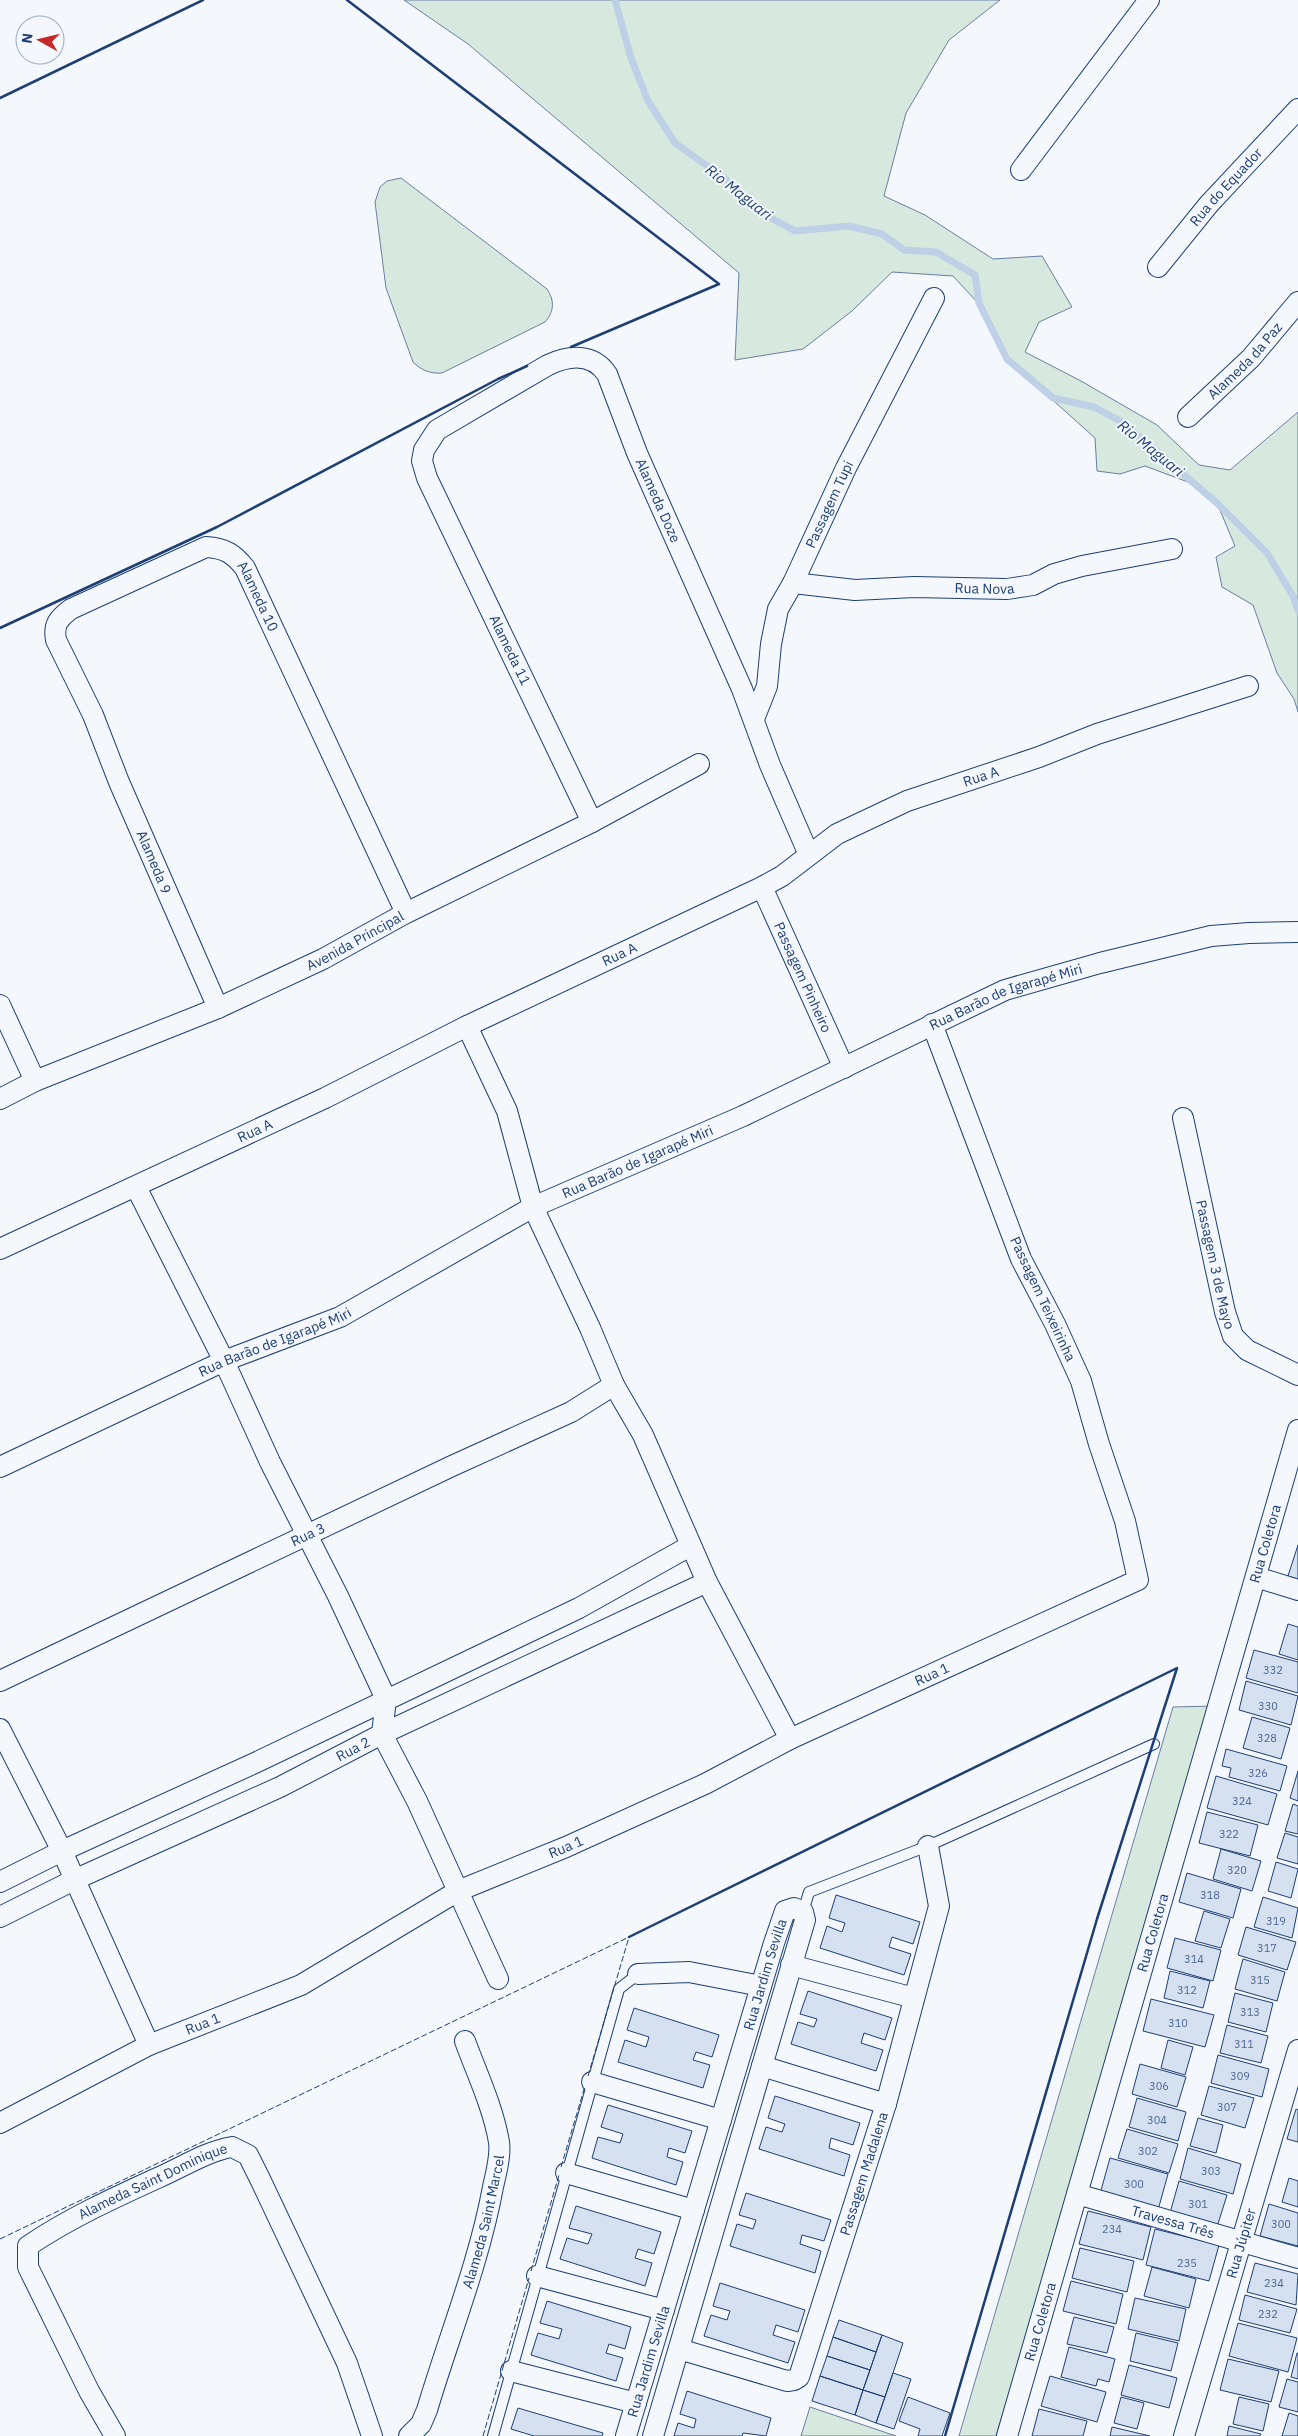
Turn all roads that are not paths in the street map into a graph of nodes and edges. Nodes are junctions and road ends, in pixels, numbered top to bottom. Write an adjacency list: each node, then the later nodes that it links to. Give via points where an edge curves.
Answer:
1 (1149, 0): 3 (street)
2 (1298, 109): 4 (street, Rua do Equador, via 1204,210)
3 (1021, 170)
4 (1158, 267)
5 (934, 298): 10 (street, Passagem Tupi, via 846,468)
6 (1298, 302): 7 (street, Alameda da Paz, via 1251,358)
7 (1188, 417)
8 (427, 478): 13 (street, Alameda Doze, via 422,461 424,450 438,430 560,359 574,356 601,365); 15 (street, Alameda 11)
9 (1172, 549): 10 (street, Rua Nova, via 1082,566 1054,574 1033,585 1006,589 914,587 855,590)
10 (793, 583): 13 (street, Passagem Tupi, via 778,609 767,686)
11 (1248, 686): 16 (street, Rua A, via 1097,734 1040,757 907,801 837,834)
12 (93, 715): 18 (street, Alameda 10, via 56,640 57,621 71,609 206,547 220,548 237,557 246,568); 21 (street, Alameda 9)
13 (754, 719): 16 (street, Alameda Doze)
14 (699, 764): 15 (street, Avenida Principal)
15 (592, 822): 18 (street, Avenida Principal)
16 (809, 855): 17 (street, Rua A)
17 (762, 887): 23 (street, Rua A); 24 (street, Passagem Pinheiro)
18 (406, 913): 21 (street, Avenida Principal, via 323,959)
19 (1298, 932): 22 (street, Rua Barão de Igarapé Miri, via 1211,936 1100,963 1005,990)
20 (0, 1005): 25 (street)
21 (218, 1008): 25 (street, Avenida Principal)
22 (932, 1024): 24 (street, Rua Barão de Igarapé Miri); 39 (street, Passagem Teixeirinha, via 1021,1259 1081,1381 1125,1521)
23 (467, 1026): 28 (street, Rua A, via 325,1098); 29 (street, via 507,1112)
24 (844, 1068): 29 (street, Rua Barão de Igarapé Miri)
25 (35, 1081): 26 (street, Avenida Principal)
26 (0, 1099)
27 (1183, 1118): 32 (street, Passagem 3 de Mayo, via 1233,1336 1247,1350)
28 (136, 1187): 30 (street, Rua A); 31 (street)
29 (533, 1207): 31 (street, Rua Barão de Igarapé Miri, via 340,1317); 33 (street)
30 (0, 1249)
31 (224, 1361): 35 (street, Rua Barão de Igarapé Miri); 36 (street)
32 (1298, 1375)
33 (614, 1385): 36 (street, Rua 3, via 571,1412); 37 (street, via 643,1435)
34 (1298, 1430): 38 (street, Rua Coletora)
35 (0, 1467)
36 (306, 1536): 42 (street, Rua 3); 43 (street)
37 (690, 1546): 40 (street); 43 (street, via 579,1608)
38 (1256, 1577): 41 (street); 70 (street, Rua Coletora)
39 (1138, 1580): 46 (street, Rua 1)
40 (707, 1582): 45 (street, Rua 2); 46 (street)
41 (1298, 1590)
42 (0, 1681)
43 (386, 1699): 45 (street); 49 (street)
44 (0, 1729): 49 (street)
45 (382, 1734): 50 (street, Rua 2, via 280,1787); 52 (street, via 418,1801)
46 (790, 1739): 52 (street, Rua 1, via 705,1784 566,1847)
47 (1154, 1744): 48 (lane)
48 (928, 1846): 53 (lane, via 809,1892); 59 (street, Passagem Madalena, via 939,1906)
49 (62, 1851): 50 (street); 51 (street)
50 (74, 1880): 54 (street, Rua 2); 62 (street)
51 (0, 1882)
52 (458, 1891): 57 (street); 62 (street, Rua 1, via 301,1985)
53 (803, 1912): 55 (street, Rua Jardim Sevilla, via 805,1920); 58 (street, Rua Jardim Sevilla, via 789,1909 783,1914)
54 (0, 1917)
55 (791, 1965): 59 (street); 60 (street, Rua Jardim Sevilla)
56 (638, 1974): 58 (street, via 689,1972); 65 (lane, via 620,1989)
57 (498, 1979)
58 (758, 1995): 60 (street); 67 (street, Rua Jardim Sevilla)
59 (914, 1998): 66 (street, Passagem Madalena)
60 (778, 2010): 64 (street, Rua Jardim Sevilla)
61 (464, 2041): 81 (street, Alameda Saint Marcel, via 486,2094 499,2143 490,2202 469,2282 427,2410 421,2424)
62 (149, 2045): 68 (street, Rua 1)
63 (1298, 2050): 72 (street, Rua Júpiter)
64 (762, 2066): 66 (street); 76 (street, Rua Jardim Sevilla)
65 (592, 2082): 67 (street); 69 (lane)
66 (886, 2104): 76 (street, Passagem Madalena, via 798,2377 787,2381)
67 (721, 2120): 71 (street, Rua Jardim Sevilla)
68 (0, 2123)
69 (566, 2173): 71 (street); 74 (lane)
70 (1077, 2194): 72 (street, Travessa Três); 85 (street, Rua Coletora)
71 (694, 2210): 75 (street, Rua Jardim Sevilla)
72 (1242, 2241): 73 (street, Travessa Três); 86 (street, Rua Júpiter)
73 (1298, 2258)
74 (537, 2276): 75 (street); 77 (lane)
75 (664, 2310): 78 (street, Rua Jardim Sevilla)
76 (679, 2350): 84 (street, Rua Jardim Sevilla)
77 (511, 2371): 78 (street); 82 (lane)
78 (636, 2403): 83 (street, Rua Jardim Sevilla)
79 (115, 2436): 80 (street, Alameda Saint Dominique, via 89,2391 28,2267 28,2246 117,2197 204,2156 232,2147 248,2155 260,2179 346,2363)
80 (372, 2436)
81 (409, 2436)
82 (493, 2436)
83 (626, 2436)
84 (653, 2436)
85 (1008, 2436)
86 (1184, 2436)

